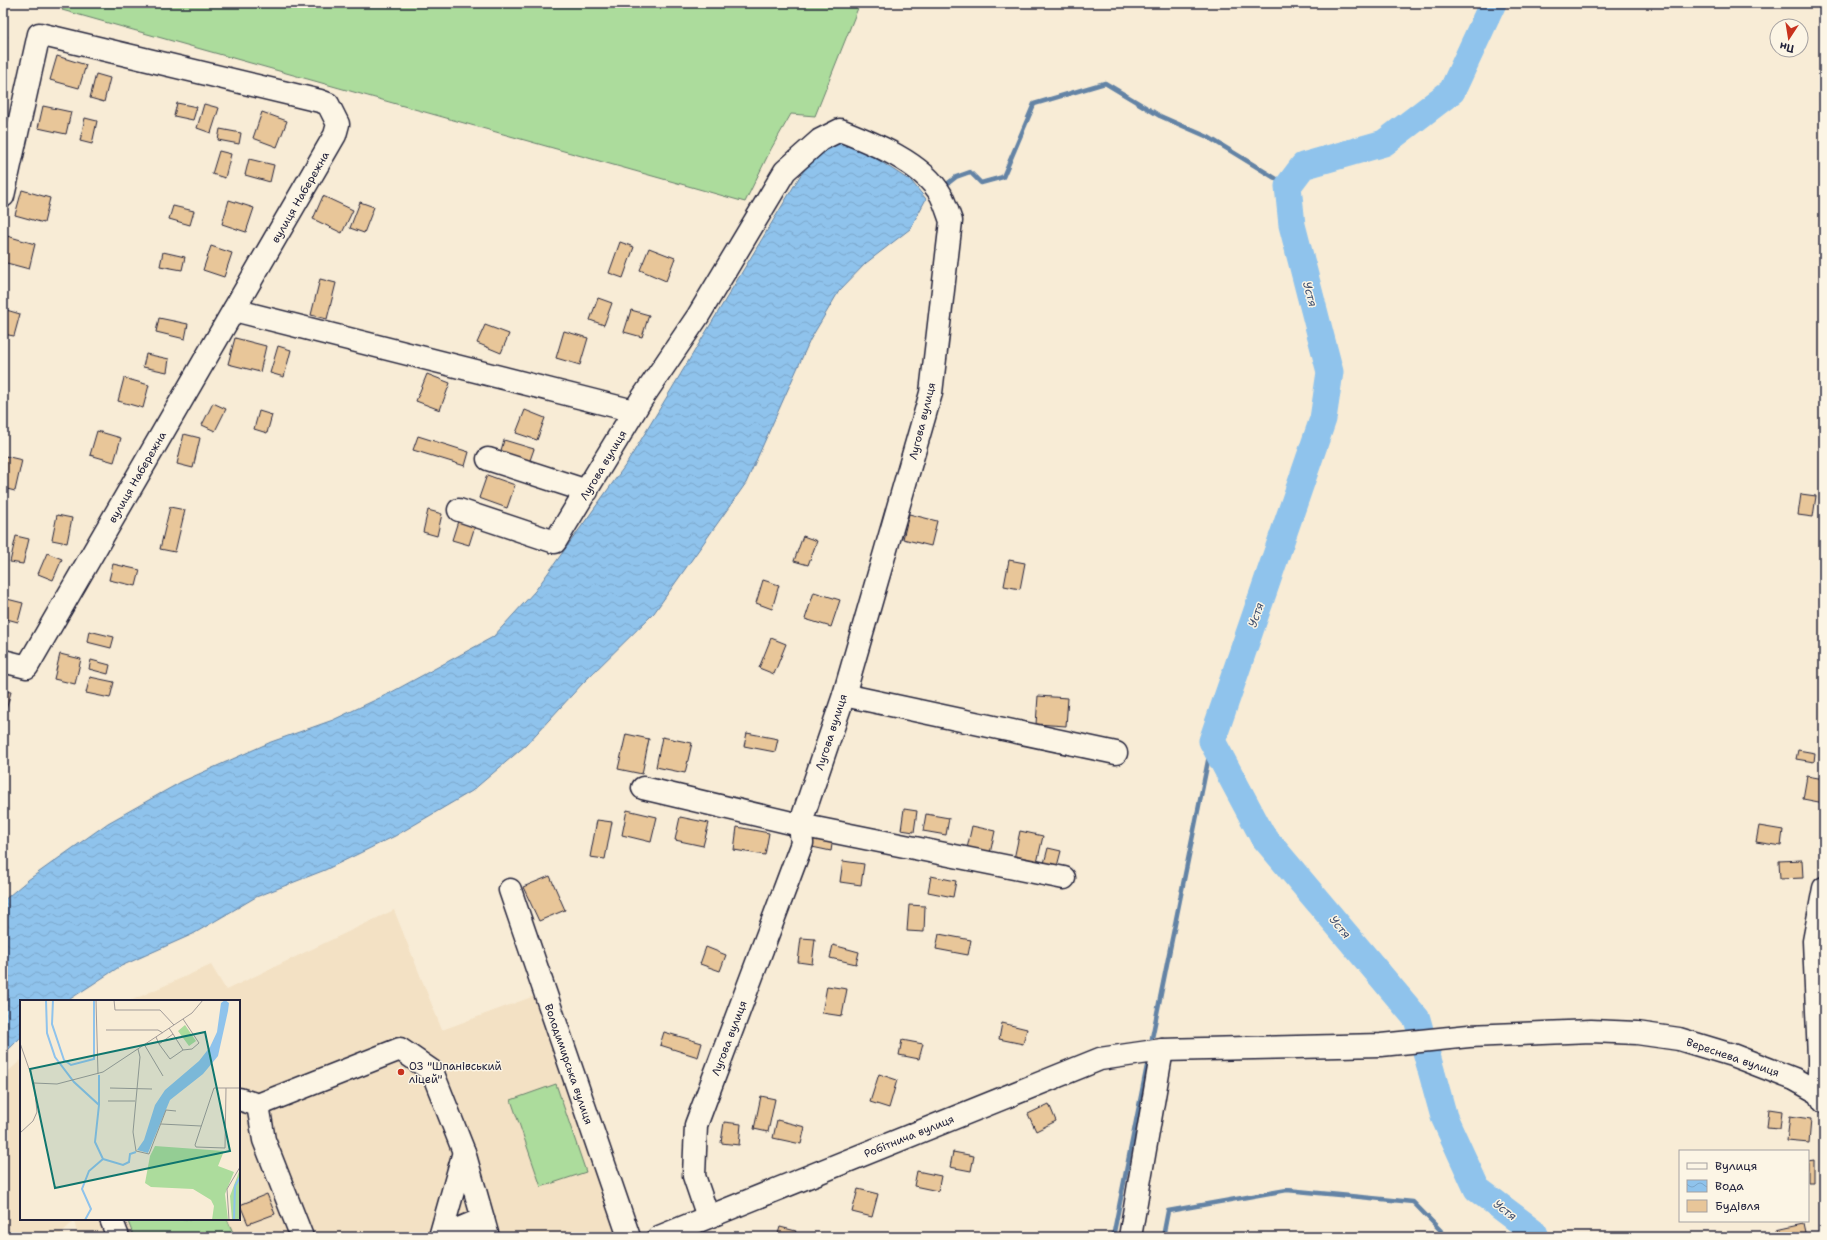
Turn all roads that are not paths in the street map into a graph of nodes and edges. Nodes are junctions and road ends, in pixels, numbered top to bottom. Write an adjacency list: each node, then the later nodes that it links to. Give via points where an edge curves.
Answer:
1 (3, 196): 2 (street, вулиця Набережна, via 39,34 328,104 338,124 335,135)
2 (234, 310): 3 (street); 7 (street, вулиця Набережна, via 27,667)
3 (634, 411): 5 (street, Лугова вулиця); 8 (street, Лугова вулиця, via 698,316 785,171 820,140 840,130 858,137 921,172 941,195 951,221 931,394)
4 (488, 459): 5 (street)
5 (587, 491): 6 (street, Лугова вулиця, via 555,542)
6 (459, 510)
7 (3, 661)
8 (844, 695): 9 (street); 11 (street, Лугова вулиця)
9 (1116, 753)
10 (643, 788): 11 (street)
11 (800, 825): 12 (street); 20 (street, Лугова вулиця, via 802,843 696,1125 694,1176)
12 (1064, 878)
13 (1824, 888): 17 (street, Вереснева вулиця, via 1814,941)
14 (510, 890): 26 (street, Володимирська вулиця)
15 (1381, 1045): 16 (street, Робітнича вулиця); 17 (street, Вереснева вулиця, via 1469,1036 1570,1032 1637,1033 1679,1039 1732,1055 1794,1079)
16 (1162, 1050): 20 (street, Робітнича вулиця, via 1100,1059); 28 (street)
17 (1821, 1098)
18 (248, 1102): 19 (street, via 400,1049 432,1071); 24 (street)
19 (464, 1152): 22 (street); 25 (street)
20 (708, 1217): 27 (street, Робітнича вулиця)
21 (110, 1220): 23 (street)
22 (485, 1228): 25 (street)
23 (118, 1237)
24 (302, 1237)
25 (440, 1237)
26 (629, 1237)
27 (659, 1237)
28 (1130, 1237)

